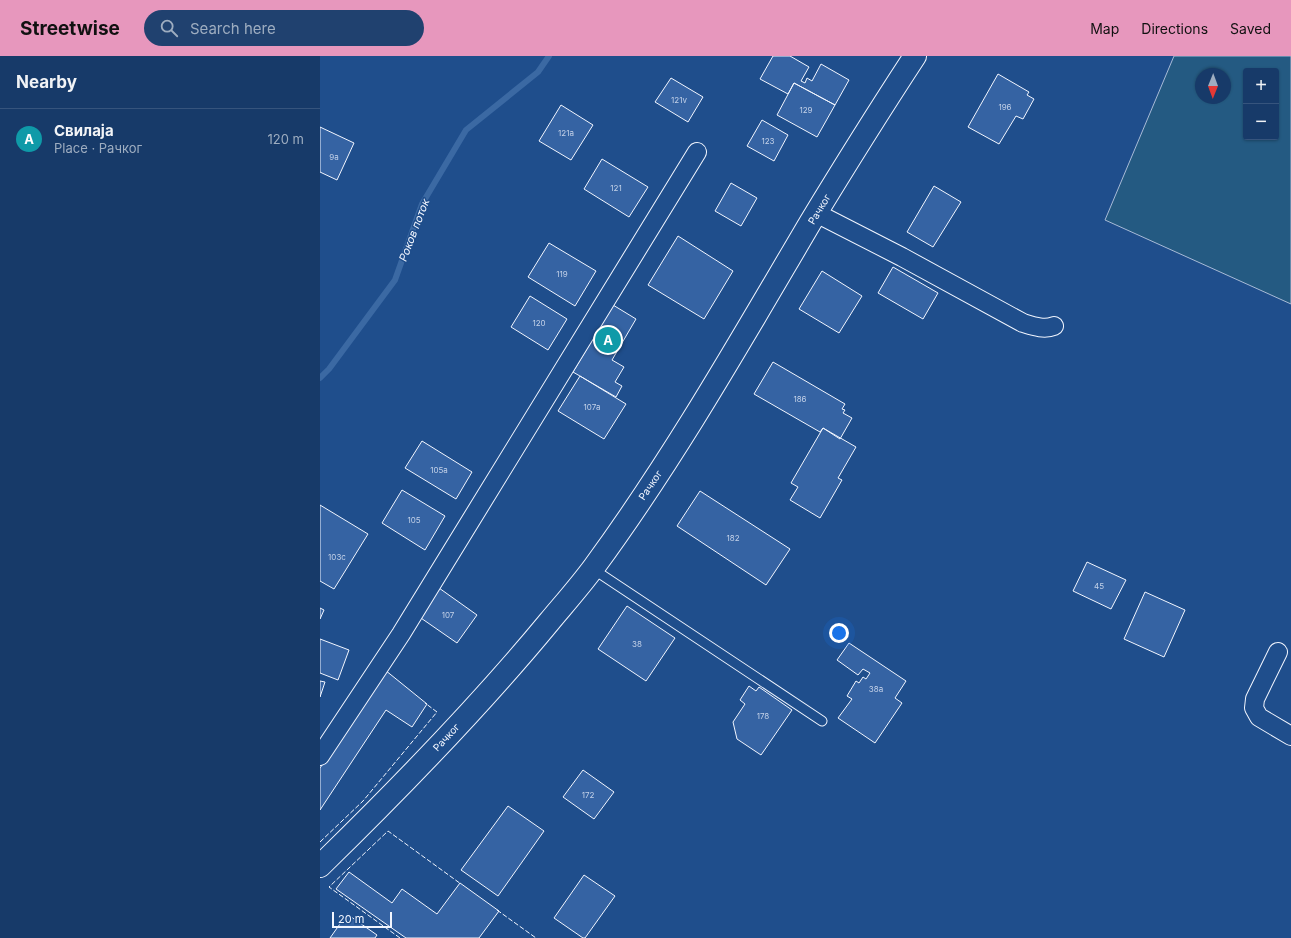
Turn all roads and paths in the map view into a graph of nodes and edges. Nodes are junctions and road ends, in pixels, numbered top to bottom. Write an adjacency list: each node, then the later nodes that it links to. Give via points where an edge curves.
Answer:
1 (915, 56): 3 (main road, Рачког)
2 (697, 152): 9 (street, via 401,634)
3 (816, 212): 4 (street, via 1023,323 1036,327); 5 (main road, Рачког, via 710,391 660,471)
4 (1054, 326)
5 (593, 569): 7 (lane); 10 (main road, Рачког, via 489,692)
6 (1278, 652): 8 (street, via 1255,699 1254,708 1259,718)
7 (822, 721)
8 (1291, 736)
9 (320, 756)
10 (320, 866)

